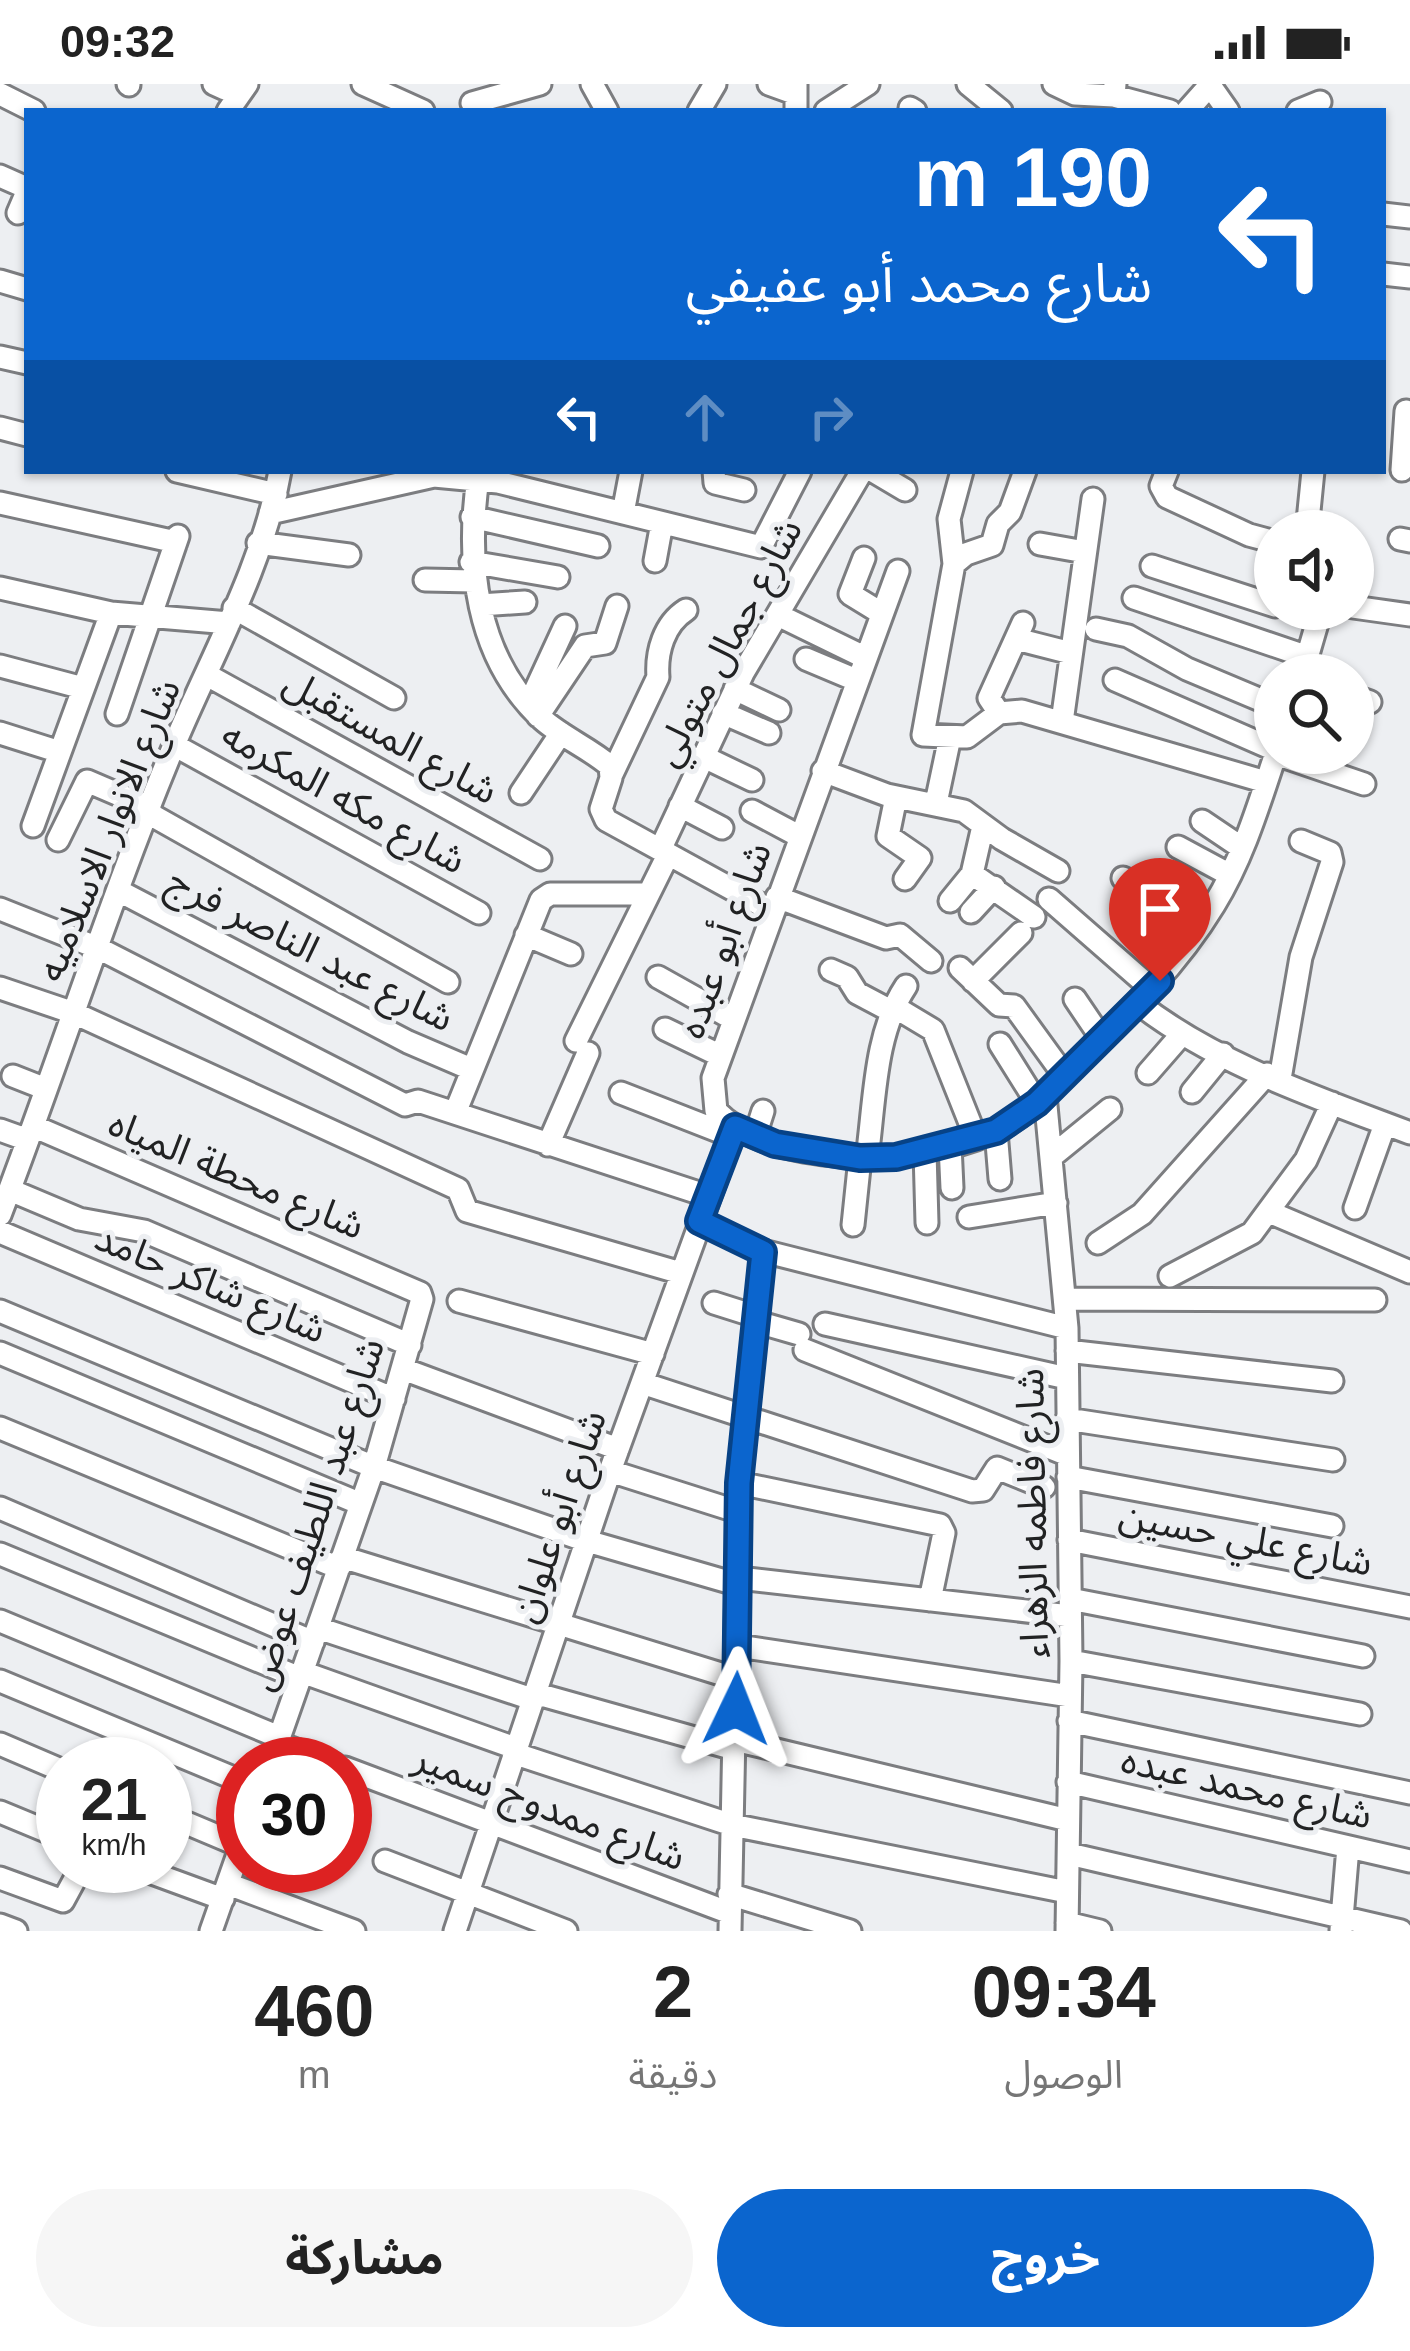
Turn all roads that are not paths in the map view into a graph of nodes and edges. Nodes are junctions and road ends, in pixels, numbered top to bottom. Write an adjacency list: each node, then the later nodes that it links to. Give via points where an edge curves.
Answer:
1 (363, 84): 14 (street)
2 (769, 84): 10 (street)
3 (868, 84): 15 (street)
4 (968, 84): 16 (street)
5 (1054, 84): 8 (street, via 1075,94)
6 (1210, 84): 18 (street)
7 (530, 86): 12 (street)
8 (1114, 90): 17 (street)
9 (0, 94): 13 (street)
10 (795, 96)
11 (1320, 102): 19 (street)
12 (472, 104)
13 (28, 108)
14 (416, 108)
15 (832, 108)
16 (996, 108)
17 (1156, 108)
18 (1189, 108)
19 (1305, 108)
20 (24, 198): 21 (street)
21 (18, 214)
22 (1400, 411): 23 (street)
23 (1402, 470)
24 (186, 474): 41 (street)
25 (279, 474): 41 (street, شارع الانوار الاسلاميه)
26 (435, 474): 36 (street); 41 (street)
27 (630, 474): 43 (street)
28 (714, 474): 37 (street, via 715,483)
29 (799, 474): 45 (street, via 764,547)
30 (860, 474): 71 (street, شارع جمال متولي)
31 (879, 474): 38 (street)
32 (961, 474): 54 (street, via 949,518)
33 (1024, 474): 54 (street, via 992,545)
34 (1166, 474): 46 (street, via 1167,497)
35 (1313, 474): 42 (street)
36 (492, 477): 43 (street); 44 (street)
37 (744, 490)
38 (905, 490)
39 (1093, 499): 50 (street)
40 (0, 503): 73 (street, via 177,539)
41 (273, 503): 47 (street, شارع الانوار الاسلاميه)
42 (1309, 510)
43 (622, 513): 45 (street)
44 (472, 517): 49 (street); 57 (street)
45 (662, 523): 53 (street)
46 (1254, 536)
47 (258, 543): 51 (street); 70 (street, شارع الانوار الاسلاميه)
48 (1040, 544): 50 (street)
49 (598, 546)
50 (1085, 552): 76 (street)
51 (350, 555)
52 (864, 558): 69 (street, via 850,594)
53 (655, 561)
54 (954, 564): 97 (street, via 922,729 928,737)
55 (1152, 566): 62 (street)
56 (898, 571): 69 (street, شارع أبو عبده)
57 (473, 572): 58 (street); 59 (street); 64 (street)
58 (558, 577)
59 (425, 580)
60 (0, 588): 68 (street)
61 (1134, 598): 77 (street)
62 (1254, 599)
63 (525, 602): 64 (street)
64 (480, 605): 88 (street, via 509,677)
65 (617, 606): 88 (street, via 605,644 584,646)
66 (686, 610): 103 (street, via 670,623 658,676)
67 (1374, 610): 72 (street)
68 (111, 613): 73 (street); 84 (street)
69 (881, 613): 78 (street, شارع أبو عبده)
70 (231, 615): 73 (street); 81 (street, شارع الانوار الاسلاميه); 87 (street)
71 (778, 615): 78 (street); 85 (street, شارع جمال متولي)
72 (1410, 615)
73 (151, 616): 92 (street)
74 (566, 626): 88 (street)
75 (1096, 628): 86 (street)
76 (1071, 653): 91 (street, via 1019,631 989,698); 93 (street)
77 (1275, 654)
78 (864, 657): 82 (street, شارع أبو عبده)
79 (806, 659): 82 (street)
80 (0, 666): 84 (street)
81 (208, 676): 99 (street, شارع الانوار الاسلاميه); 125 (street, شارع المستقبل)
82 (856, 680): 102 (street, شارع أبو عبده)
83 (1115, 680): 98 (street)
84 (83, 688): 100 (street)
85 (735, 688): 89 (street); 90 (street, شارع جمال متولي)
86 (1254, 697)
87 (394, 698)
88 (534, 710): 95 (street)
89 (779, 710)
90 (723, 713): 96 (street); 101 (street, شارع جمال متولي)
91 (999, 713): 93 (street); 97 (street, via 971,735)
92 (117, 714)
93 (1061, 722): 107 (street)
94 (0, 733): 100 (street)
95 (561, 733): 103 (street); 109 (street)
96 (769, 733)
97 (950, 737): 111 (street)
98 (1254, 742)
99 (174, 745): 113 (street, شارع الانوار الاسلاميه); 139 (street, شارع مكه المكرمه)
100 (60, 752): 116 (street)
101 (702, 756): 106 (street); 112 (street, شارع جمال متولي)
102 (823, 771): 110 (street); 119 (street, شارع أبو عبده)
103 (612, 774): 124 (street, via 603,815)
104 (1269, 774): 107 (street)
105 (1336, 774): 108 (street)
106 (752, 781)
107 (1266, 782): 123 (street)
108 (1364, 784)
109 (521, 794)
110 (896, 797): 111 (street); 130 (street, via 888,836 920,858)
111 (936, 803): 117 (street)
112 (680, 806): 118 (street); 124 (street, شارع جمال متولي)
113 (149, 811): 120 (street, via 87,781); 132 (street, شارع الانوار الاسلاميه); 147 (street)
114 (752, 811): 119 (street)
115 (1202, 821): 123 (street)
116 (33, 826)
117 (983, 826): 126 (street); 127 (street)
118 (722, 828)
119 (799, 836): 136 (street, شارع أبو عبده)
120 (58, 840)
121 (1301, 841): 165 (street, via 1330,853 1332,862)
122 (1178, 847): 128 (street)
123 (1242, 848): 128 (street)
124 (664, 853): 133 (street, شارع جمال متولي); 136 (street)
125 (540, 859)
126 (1058, 871)
127 (972, 874): 131 (street); 135 (street)
128 (1230, 875): 140 (street)
129 (1123, 878): 140 (street, via 1158,900 1182,892)
130 (905, 880)
131 (994, 887): 138 (street); 163 (street, via 1028,925 967,975 999,1005 1014,1006)
132 (119, 891): 142 (street, شارع الانوار الاسلاميه); 161 (street, شارع عبد الناصر فرج)
133 (648, 894): 141 (street, via 550,894); 180 (street, شارع جمال متولي)
134 (1049, 898): 150 (street)
135 (950, 901)
136 (775, 904): 144 (street, via 886,938 900,935); 154 (street, شارع أبو عبده)
137 (0, 909): 142 (street)
138 (971, 912)
139 (478, 913)
140 (1208, 914): 150 (street)
141 (526, 935): 143 (street); 161 (street)
142 (98, 948): 153 (street, شارع الانوار الاسلاميه); 173 (street, via 405,1105 418,1101)
143 (571, 954)
144 (931, 961)
145 (831, 970): 152 (street)
146 (658, 977): 154 (street)
147 (448, 982)
148 (906, 986): 152 (street)
149 (0, 988): 153 (street)
150 (1146, 996): 156 (street); 157 (street)
151 (1076, 999): 157 (street)
152 (892, 1008): 179 (street, via 934,1030); 184 (street)
153 (74, 1013): 166 (street, شارع الانوار الاسلاميه); 200 (street, via 458,1189 467,1211)
154 (733, 1019): 160 (street, شارع أبو عبده)
155 (665, 1029): 160 (street)
156 (1182, 1034): 159 (street); 162 (street)
157 (1102, 1039): 163 (street)
158 (1000, 1044): 169 (street)
159 (1223, 1054): 165 (street); 167 (street)
160 (721, 1056): 177 (street, شارع أبو عبده, via 716,1111)
161 (471, 1069): 173 (street)
162 (1148, 1073)
163 (1064, 1075): 169 (street)
164 (13, 1076): 166 (street)
165 (1273, 1077): 170 (street); 197 (street, via 1142,1214)
166 (46, 1089): 176 (street, شارع الانوار الاسلاميه)
167 (1192, 1092)
168 (620, 1093): 177 (street)
169 (1041, 1099): 179 (street); 183 (street, شارع فاطمه الزهراء)
170 (1332, 1103): 174 (street); 191 (street, via 1306,1160)
171 (1110, 1109): 183 (street)
172 (763, 1111): 177 (street, شارع أبو علوان)
173 (455, 1113): 180 (street)
174 (1385, 1124): 178 (street); 190 (street)
175 (0, 1130): 176 (street, شارع محطة المياه)
176 (30, 1133): 188 (street, شارع الانوار الاسلاميه); 202 (street, شارع محطة المياه)
177 (740, 1133): 184 (street); 187 (street, شارع أبو علوان)
178 (1410, 1133)
179 (986, 1134): 181 (street); 185 (street)
180 (548, 1145): 187 (street)
181 (950, 1145): 182 (street); 186 (street)
182 (925, 1150): 184 (street); 194 (street)
183 (1051, 1157): 189 (street, شارع فاطمه الزهراء)
184 (863, 1158): 195 (street)
185 (1000, 1179)
186 (952, 1188)
187 (708, 1196): 193 (street, شارع أبو علوان)
188 (4, 1200): 211 (street, via 143,1232)
189 (1056, 1203): 192 (street); 203 (street, شارع فاطمه الزهراء)
190 (1355, 1208)
191 (1269, 1212): 199 (street); 201 (street, via 1252,1233)
192 (969, 1217)
193 (699, 1221): 198 (street); 200 (street, شارع أبو علوان)
194 (928, 1223)
195 (853, 1226)
196 (0, 1232): 219 (street, شارع شاكر حامد)
197 (1098, 1243)
198 (763, 1252): 208 (street); 210 (street)
199 (1410, 1272)
200 (681, 1273): 214 (street, شارع أبو علوان)
201 (1170, 1276)
202 (414, 1288): 211 (street, شارع عبد اللطيف عوض, via 422,1299)
203 (1066, 1299): 204 (street); 210 (street, شارع فاطمه الزهراء)
204 (1375, 1300)
205 (459, 1301): 214 (street)
206 (714, 1303): 208 (street)
207 (0, 1311): 226 (street)
208 (754, 1318): 220 (street); 225 (street)
209 (825, 1324): 216 (street)
210 (1066, 1328): 212 (street, شارع فاطمه الزهراء)
211 (410, 1345): 215 (street, شارع عبد اللطيف عوض)
212 (1066, 1351): 216 (street, شارع فاطمه الزهراء); 217 (street)
213 (0, 1353): 229 (street)
214 (653, 1354): 218 (street, شارع أبو علوان)
215 (404, 1370): 219 (street, شارع عبد اللطيف عوض); 223 (street)
216 (1066, 1378): 221 (street, شارع فاطمه الزهراء)
217 (1332, 1382)
218 (642, 1384): 220 (street); 223 (street, شارع أبو علوان)
219 (394, 1400): 226 (street, شارع عبد اللطيف عوض)
220 (744, 1414): 227 (street); 228 (street, via 972,1491 982,1490 997,1468)
221 (1067, 1419): 224 (street); 225 (street, شارع فاطمه الزهراء)
222 (0, 1428): 236 (street)
223 (614, 1460): 231 (street); 234 (street, شارع أبو علوان)
224 (1333, 1460)
225 (1068, 1466): 232 (street); 233 (street, شارع فاطمه الزهراء)
226 (374, 1467): 229 (street, شارع عبد اللطيف عوض); 234 (street)
227 (739, 1483): 231 (street); 238 (street, via 938,1523 944,1532)
228 (1044, 1487)
229 (361, 1504): 236 (street, شارع عبد اللطيف عوض)
230 (0, 1508): 243 (street)
231 (739, 1512): 237 (street)
232 (1333, 1526)
233 (1069, 1540): 239 (street, شارع علي حسين); 240 (street, شارع فاطمه الزهراء)
234 (587, 1541): 237 (street); 242 (street, شارع أبو علوان)
235 (0, 1554): 247 (street)
236 (340, 1563): 242 (street); 243 (street, شارع عبد اللطيف عوض)
237 (739, 1582): 238 (street); 244 (street)
238 (930, 1600): 240 (street)
239 (1410, 1607)
240 (1070, 1608): 245 (street); 246 (street, شارع فاطمه الزهراء)
241 (0, 1621): 254 (street)
242 (558, 1624): 248 (street); 250 (street, شارع أبو علوان)
243 (315, 1635): 247 (street, شارع عبد اللطيف عوض); 250 (street)
244 (738, 1646): 248 (street); 251 (street)
245 (1363, 1656)
246 (1071, 1661): 251 (street, شارع فاطمه الزهراء); 252 (street)
247 (301, 1675): 255 (street, شارع عبد اللطيف عوض); 258 (street)
248 (737, 1679): 257 (street)
249 (0, 1681): 260 (street)
250 (533, 1696): 257 (street); 258 (street, شارع أبو علوان)
251 (1070, 1696): 253 (street, شارع فاطمه الزهراء)
252 (1360, 1714)
253 (1069, 1721): 262 (street, شارع فاطمه الزهراء); 263 (street)
254 (252, 1737)
255 (280, 1737)
256 (0, 1744): 259 (street)
257 (735, 1744): 265 (street); 267 (street)
258 (514, 1750): 266 (street, شارع أبو علوان); 267 (street)
259 (36, 1759)
260 (216, 1771)
261 (372, 1778): 266 (street, شارع ممدوح سمير)
262 (1068, 1782): 265 (street, شارع فاطمه الزهراء); 269 (street, شارع محمد عبده)
263 (1410, 1793)
264 (0, 1812): 268 (street)
265 (1068, 1820): 270 (street, شارع فاطمه الزهراء)
266 (490, 1822): 280 (street, شارع أبو علوان); 281 (street, شارع ممدوح سمير)
267 (732, 1825): 275 (street); 281 (street)
268 (36, 1827)
269 (1348, 1847): 272 (street, شارع محمد عبده); 282 (street)
270 (1069, 1854): 275 (street, شارع فاطمه الزهراء); 282 (street)
271 (386, 1861): 280 (street)
272 (1410, 1861)
273 (0, 1878): 274 (street)
274 (36, 1891)
275 (1067, 1892): 284 (street, شارع فاطمه الزهراء)
276 (41, 1893): 277 (street, via 63,1901)
277 (71, 1893)
278 (225, 1893): 287 (street)
279 (228, 1893): 288 (street)
280 (469, 1893): 285 (street); 289 (street, شارع أبو علوان)
281 (730, 1912): 290 (street, شارع ممدوح سمير)
282 (1341, 1924): 292 (street)
283 (0, 1925): 286 (street)
284 (1067, 1927): 291 (street)
285 (553, 1928)
286 (16, 1931)
287 (211, 1931)
288 (354, 1931)
289 (455, 1931)
290 (850, 1931)
291 (1100, 1931)
292 (1401, 1931)

